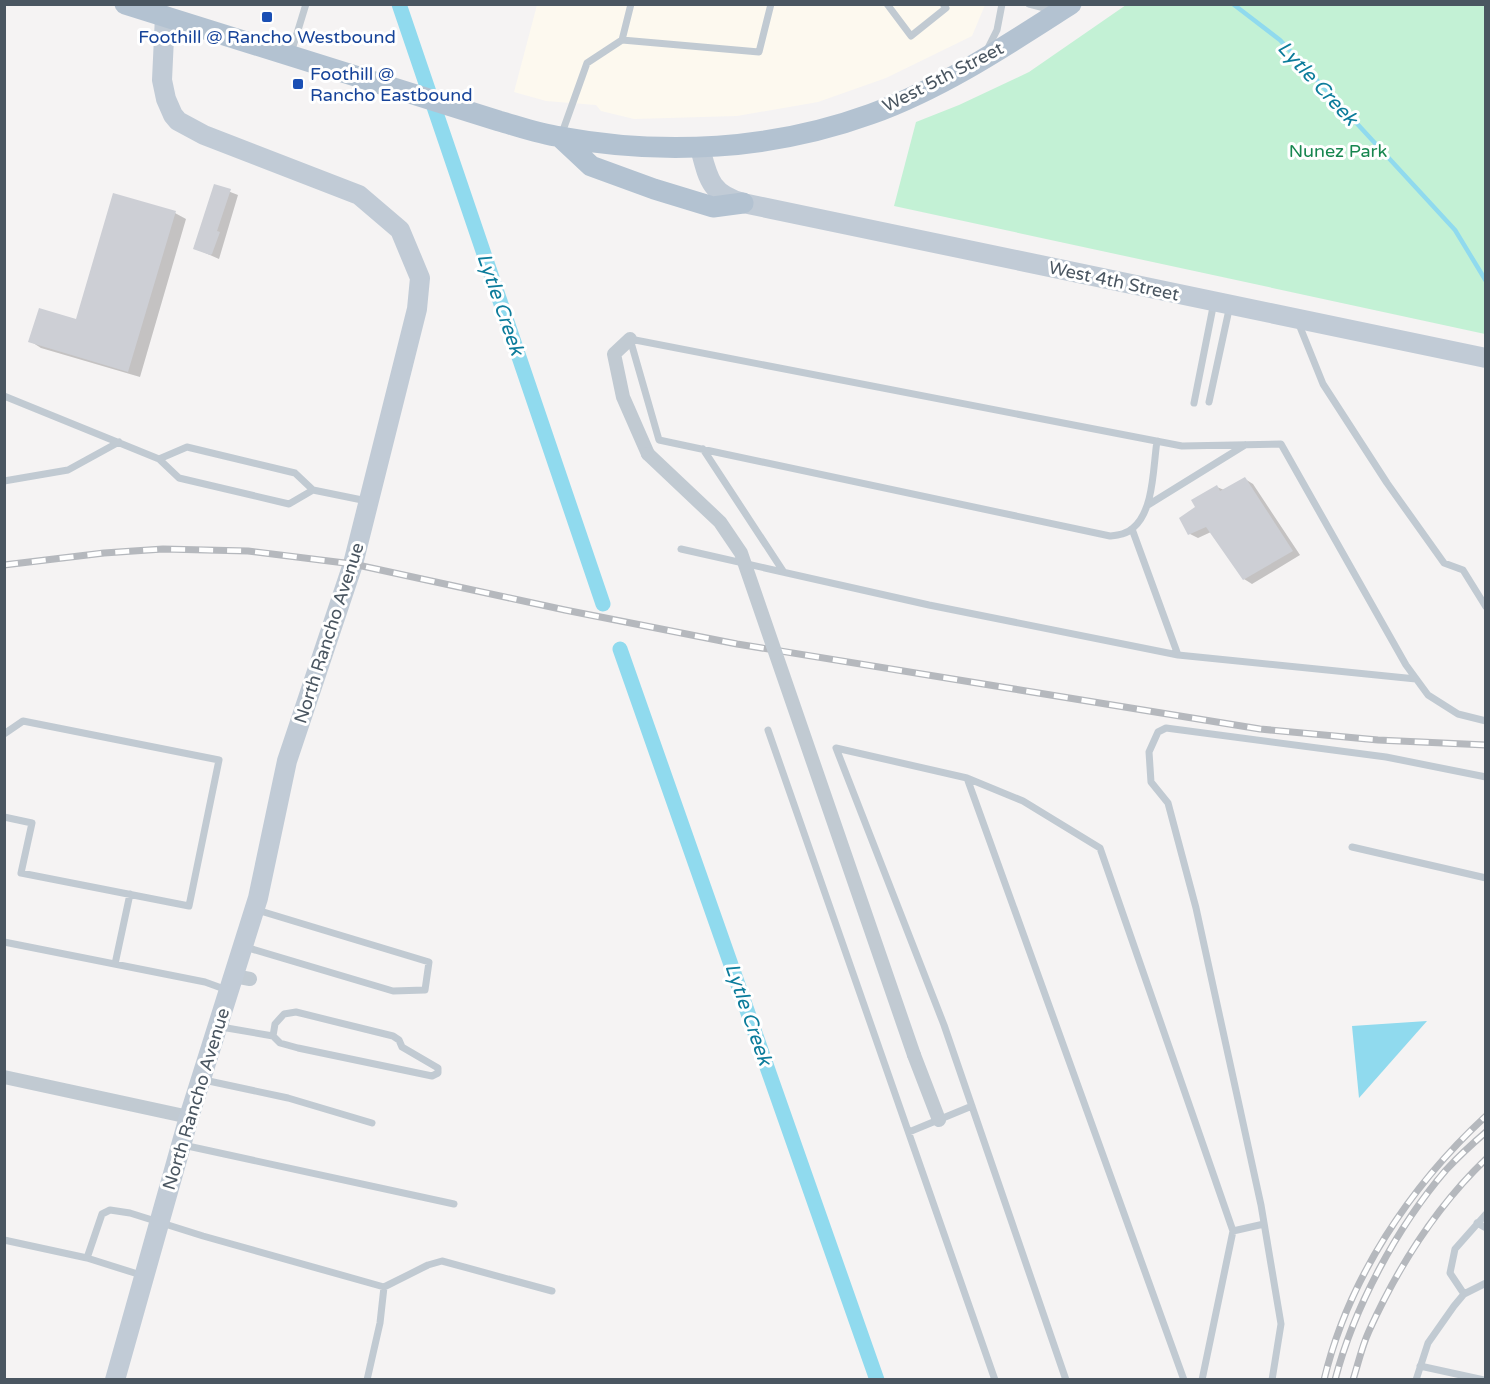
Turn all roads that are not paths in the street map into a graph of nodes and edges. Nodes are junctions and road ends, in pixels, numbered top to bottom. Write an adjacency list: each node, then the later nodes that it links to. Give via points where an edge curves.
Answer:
1 (125, 4): 10 (main road, West 5th Street)
2 (306, 4): 12 (lane)
3 (631, 4): 11 (lane)
4 (771, 4): 11 (lane, via 759,52)
5 (887, 4): 6 (lane, via 911,36 946,9)
6 (943, 4)
7 (1002, 4): 13 (lane, via 997,30)
8 (1029, 4): 9 (lane)
9 (1065, 8): 13 (main road, West 5th Street)
10 (164, 11): 12 (main road, West 5th Street); 31 (street, North Rancho Avenue, via 162,80 166,99 178,121 204,135 359,195 400,230 408,249 420,278 419,301)
11 (622, 40): 14 (lane, via 587,63)
12 (290, 55): 14 (main road, West 5th Street, via 499,122)
13 (982, 59): 15 (main road, West 5th Street, via 872,114 760,142)
14 (560, 137): 15 (main road, West 5th Street, via 631,147); 16 (main road, via 591,166 654,189 713,207)
15 (700, 148): 16 (street, West 4th Street, via 713,186 721,195)
16 (743, 203): 17 (street, West 4th Street)
17 (1222, 304): 18 (street, West 4th Street); 22 (lane); 23 (lane)
18 (1297, 319): 20 (street, West 4th Street); 36 (lane, via 1323,384 1387,483 1444,563 1463,570)
19 (630, 339): 24 (lane); 27 (lane, via 659,440); 59 (street, bridge, via 614,354 622,397 648,454 720,522 741,553)
20 (1485, 358)
21 (4, 396): 25 (lane)
22 (1209, 402)
23 (1194, 403)
24 (1157, 441): 26 (lane, via 1182,446); 32 (lane)
25 (119, 442): 28 (lane); 29 (lane, via 68,470)
26 (1246, 444): 32 (lane); 38 (lane, via 1281,444)
27 (703, 449): 33 (lane, via 1110,536); 35 (lane)
28 (159, 459): 30 (lane, via 187,447 295,473); 30 (lane, via 179,478 289,504)
29 (4, 481)
30 (313, 490): 31 (lane)
31 (369, 502): 48 (street, North Rancho Avenue, via 353,564 287,761)
32 (1148, 505): 33 (lane)
33 (1132, 529): 37 (lane)
34 (681, 549): 35 (lane)
35 (783, 571): 37 (lane)
36 (1485, 606)
37 (1178, 655): 38 (lane)
38 (1416, 679): 39 (lane, via 1428,694 1458,714)
39 (1485, 721)
40 (768, 729): 61 (lane)
41 (4, 734): 47 (lane, via 24,721 219,760 189,906)
42 (1485, 777): 67 (lane, via 1386,757 1166,728 1158,732 1149,752 1151,782 1168,803 1196,908)
43 (967, 778): 57 (lane, via 836,748); 69 (lane, via 1023,801 1100,848); 83 (lane)
44 (4, 818): 47 (lane, via 32,823 21,873)
45 (1352, 847): 46 (lane)
46 (1485, 878)
47 (130, 894): 51 (lane)
48 (254, 910): 50 (street, North Rancho Avenue); 50 (lane, via 429,962 425,990 393,991)
49 (4, 942): 51 (lane)
50 (243, 946): 52 (street, North Rancho Avenue)
51 (115, 964): 52 (lane, via 205,982)
52 (238, 982): 53 (street, North Rancho Avenue)
53 (218, 1027): 54 (lane); 56 (street, North Rancho Avenue)
54 (273, 1036): 54 (lane, via 280,1043 298,1048 432,1076 438,1073 438,1068 402,1047 393,1036 296,1012 284,1014)
55 (4, 1077): 58 (street)
56 (202, 1079): 58 (street, North Rancho Avenue); 60 (lane, via 288,1098)
57 (972, 1106): 59 (lane); 82 (lane)
58 (189, 1117): 62 (street, North Rancho Avenue)
59 (939, 1120): 61 (lane)
60 (372, 1123)
61 (909, 1132): 81 (lane)
62 (181, 1144): 63 (lane); 65 (street, North Rancho Avenue)
63 (454, 1204)
64 (1485, 1214): 66 (lane)
65 (159, 1221): 71 (lane, via 117,1210 102,1214); 72 (street, North Rancho Avenue); 74 (lane)
66 (1477, 1223): 68 (lane); 76 (lane, via 1455,1249 1450,1273)
67 (1264, 1224): 69 (lane); 85 (lane, via 1281,1324)
68 (1485, 1228)
69 (1233, 1231): 84 (lane)
70 (4, 1240): 71 (lane)
71 (87, 1258): 72 (lane)
72 (144, 1276): 79 (street, North Rancho Avenue)
73 (1485, 1283): 76 (lane)
74 (384, 1287): 75 (lane, via 442,1261); 80 (lane)
75 (552, 1290)
76 (1464, 1294): 77 (lane, via 1428,1343)
77 (1420, 1366): 78 (lane); 86 (lane)
78 (1483, 1379)
79 (115, 1380)
80 (367, 1380)
81 (995, 1380)
82 (1066, 1380)
83 (1184, 1380)
84 (1202, 1380)
85 (1272, 1380)
86 (1416, 1380)

